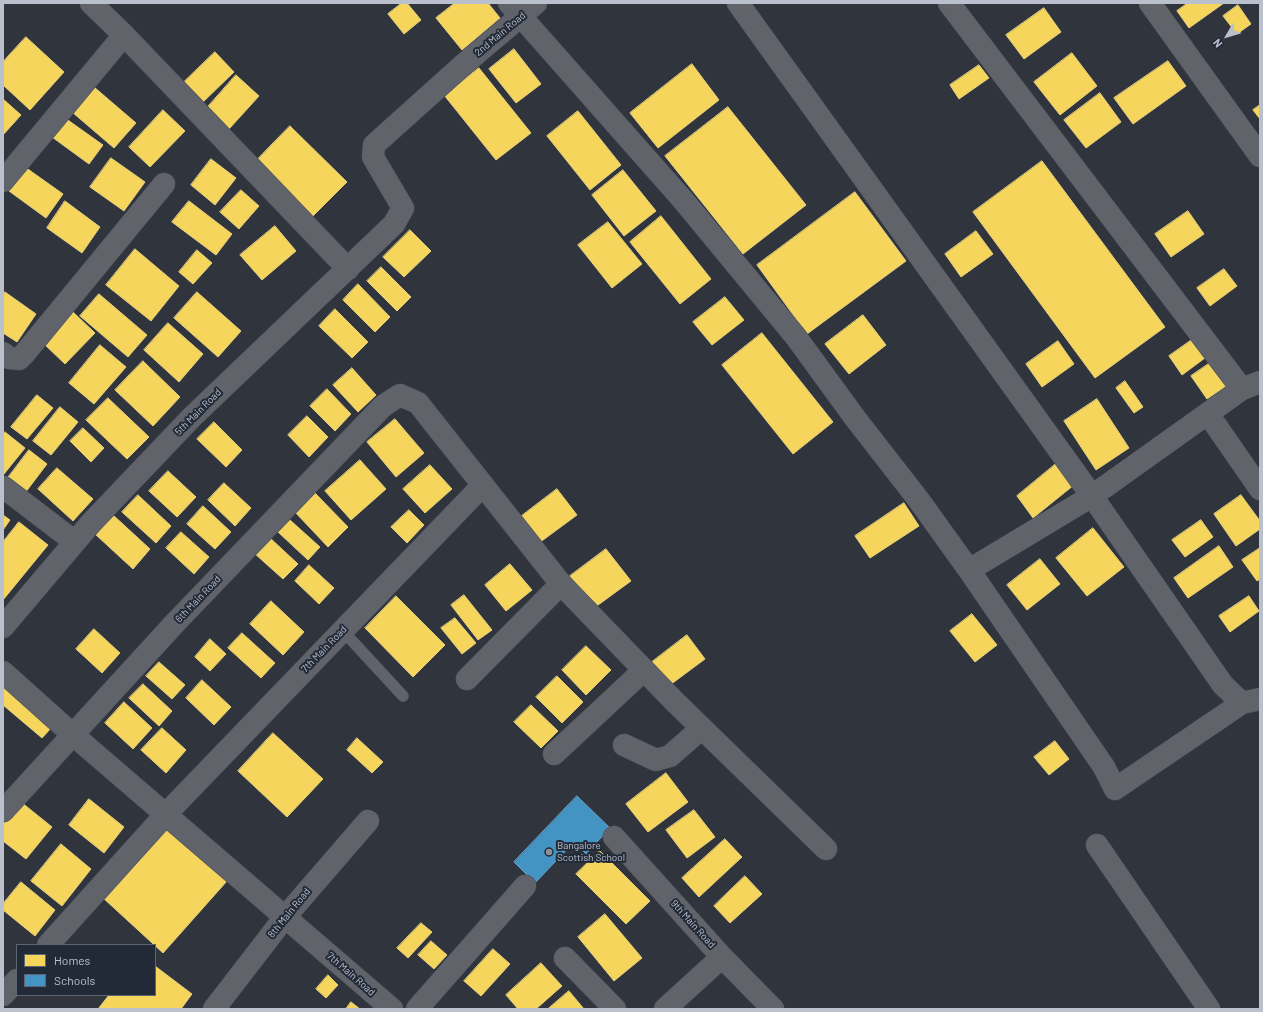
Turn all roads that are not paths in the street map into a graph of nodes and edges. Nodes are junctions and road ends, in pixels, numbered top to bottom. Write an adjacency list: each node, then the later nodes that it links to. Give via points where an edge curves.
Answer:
1 (91, 3): 6 (street)
2 (738, 3): 18 (street)
3 (949, 3): 13 (street)
4 (1150, 3): 7 (street)
5 (522, 8): 10 (street, 2nd Main Road, via 374,145 373,157); 20 (street, via 796,337)
6 (124, 35): 8 (street); 11 (street)
7 (1260, 156)
8 (3, 181)
9 (164, 184): 12 (street, via 25,353 19,359 9,358)
10 (403, 208): 11 (street, 5th Main Road, via 394,224)
11 (348, 269): 19 (street, 5th Main Road, via 192,417)
12 (3, 353)
13 (1251, 386): 14 (street)
14 (1208, 414): 17 (street); 18 (street)
15 (483, 485): 21 (street); 23 (street, 7th Main Road); 30 (street, 6th Main Road, via 418,403 400,395 383,406)
16 (3, 487): 19 (street)
17 (1260, 490)
18 (1092, 496): 20 (street); 28 (street, via 1223,685)
19 (75, 542): 22 (street, 5th Main Road)
20 (969, 570): 28 (street, via 1104,767 1114,789)
21 (561, 584): 24 (street); 26 (street)
22 (3, 627)
23 (343, 631): 27 (lane); 34 (street, 7th Main Road)
24 (644, 670): 29 (street); 32 (street)
25 (3, 672): 30 (street, 7th Main Road)
26 (467, 679)
27 (404, 696)
28 (1251, 701)
29 (702, 728): 31 (street, via 670,756 656,760); 38 (street)
30 (72, 734): 33 (street, 6th Main Road); 34 (street, 7th Main Road)
31 (624, 745)
32 (554, 754)
33 (3, 811)
34 (166, 814): 40 (street, 7th Main Road); 41 (street, 7th Main Road)
35 (368, 821): 40 (street, 8th Main Road)
36 (614, 837): 42 (street, 9th Main Road)
37 (1097, 845): 50 (street)
38 (826, 849)
39 (525, 886): 46 (street)
40 (285, 917): 44 (street, 8th Main Road); 45 (street, 7th Main Road)
41 (49, 944)
42 (722, 957): 48 (street); 49 (street, 9th Main Road)
43 (565, 958): 47 (street)
44 (214, 1009)
45 (392, 1009)
46 (417, 1009)
47 (615, 1009)
48 (664, 1009)
49 (773, 1009)
50 (1209, 1009)

